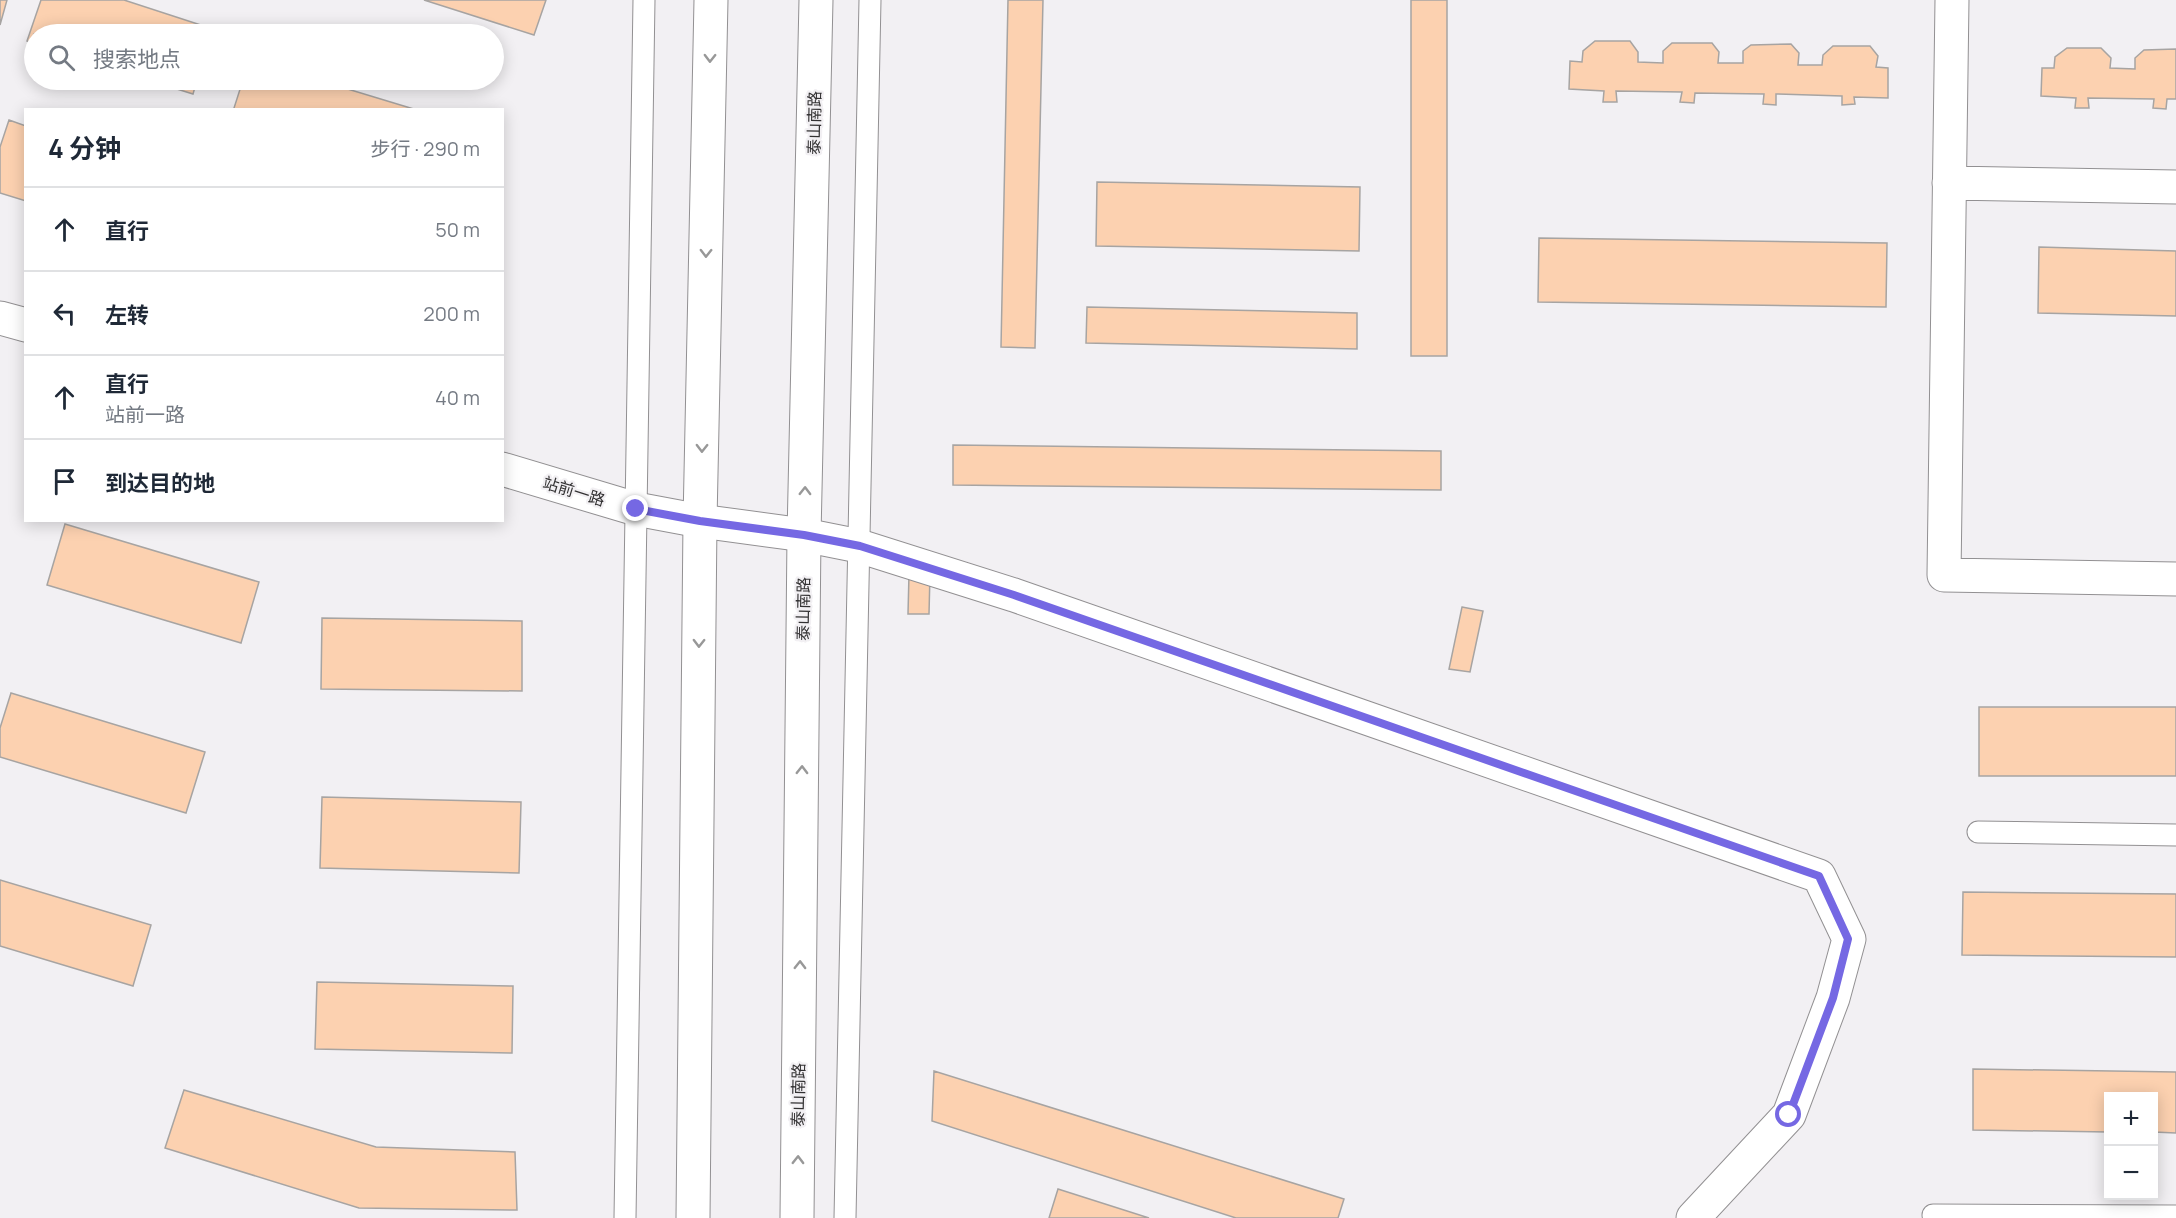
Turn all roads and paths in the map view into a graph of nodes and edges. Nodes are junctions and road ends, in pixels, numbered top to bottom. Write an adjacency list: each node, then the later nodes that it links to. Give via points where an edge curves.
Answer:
1 (644, 0): 11 (lane)
2 (711, 0): 12 (street, one-way to 12)
3 (816, 0): 13 (street, 泰山南路, one-way to 3)
4 (870, 0): 14 (lane)
5 (1952, 0): 6 (street)
6 (1949, 183): 7 (street); 15 (street, via 1944,575)
7 (2176, 187)
8 (0, 318): 9 (street)
9 (24, 324)
10 (504, 470): 11 (street, 站前一路)
11 (636, 509): 12 (street, 站前一路); 20 (lane)
12 (700, 521): 13 (street, 站前一路); 21 (street, one-way to 21)
13 (804, 535): 14 (street, 站前一路); 22 (street, 泰山南路, one-way to 13)
14 (860, 546): 23 (lane); 24 (street, 站前一路, via 1014,595 1819,876 1848,939 1833,998 1789,1115)
15 (2176, 579)
16 (1978, 832): 17 (lane)
17 (2176, 834)
18 (1934, 1215): 19 (lane)
19 (2176, 1216)
20 (625, 1218)
21 (693, 1218)
22 (797, 1218)
23 (845, 1218)
24 (1693, 1218)

